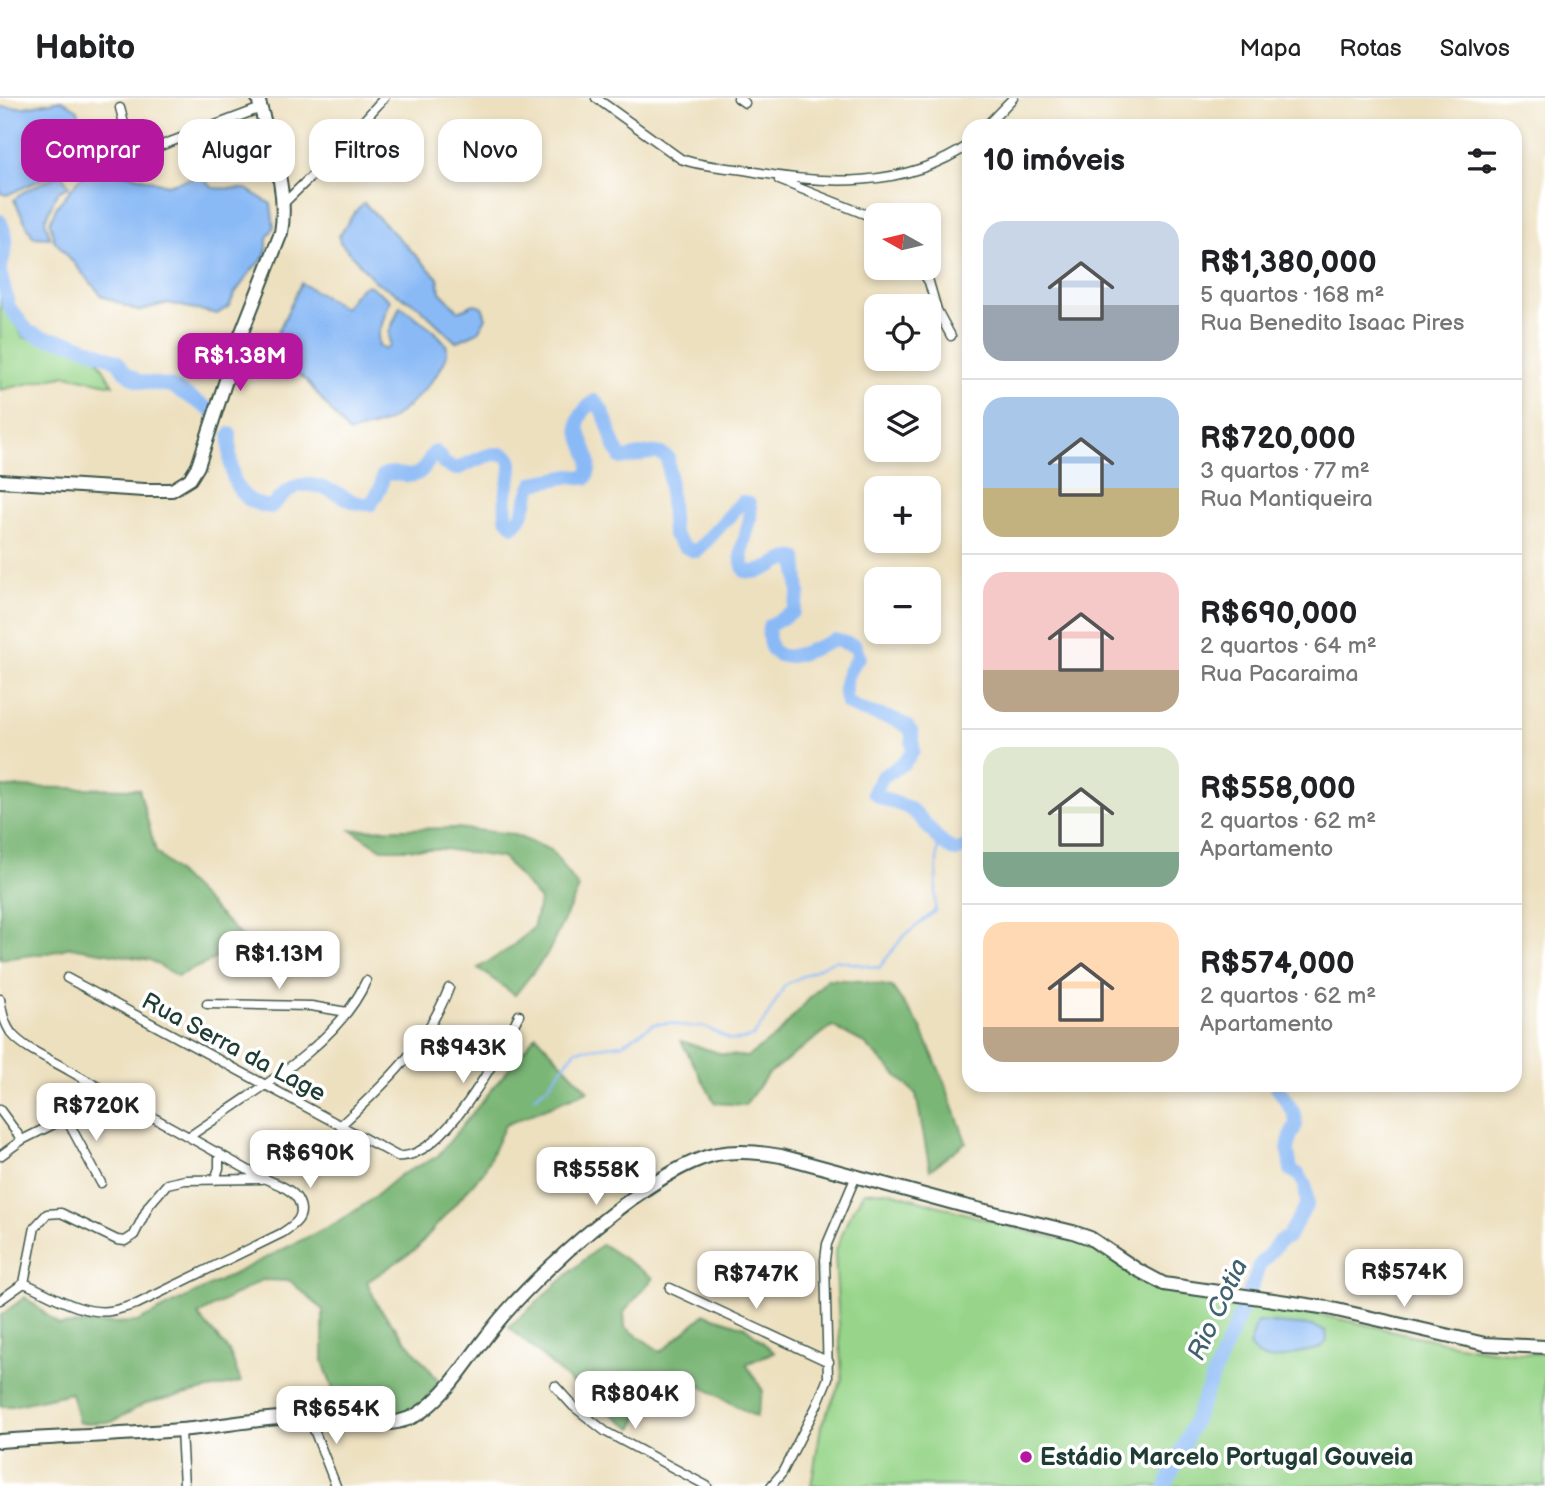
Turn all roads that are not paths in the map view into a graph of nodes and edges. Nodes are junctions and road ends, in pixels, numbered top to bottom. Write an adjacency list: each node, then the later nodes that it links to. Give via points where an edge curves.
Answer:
1 (384, 98): 9 (street)
2 (596, 98): 8 (street, via 681,159)
3 (1013, 98): 6 (street)
4 (260, 103): 5 (street, via 149,150 130,142); 9 (main road)
5 (120, 108)
6 (993, 119)
7 (962, 150): 8 (street, via 887,177 846,181)
8 (769, 176): 10 (street)
9 (283, 204): 13 (main road, via 281,233 190,479 172,490)
10 (864, 214)
11 (928, 280): 12 (street)
12 (951, 336)
13 (0, 481)
14 (67, 978): 21 (street, Rua Serra da Lage)
15 (366, 981): 19 (street)
16 (449, 988): 25 (street, via 410,1057)
17 (0, 999): 22 (street, via 6,1025 21,1042)
18 (208, 1004): 19 (street, via 311,1006)
19 (347, 1013): 21 (street)
20 (519, 1015): 25 (street, Rua Serra da Lage, via 479,1088 421,1151 397,1156)
21 (265, 1085): 25 (street, Rua Serra da Lage); 26 (street)
22 (101, 1088): 24 (street); 26 (street)
23 (0, 1110): 27 (street)
24 (66, 1118): 27 (street); 33 (street)
25 (340, 1126)
26 (190, 1136): 28 (street)
27 (22, 1140): 29 (street)
28 (219, 1153): 31 (street); 32 (street)
29 (0, 1156)
30 (856, 1176): 37 (main road, via 1073,1232 1164,1284 1328,1308 1485,1344); 38 (street, via 827,1244); 40 (main road, via 753,1152 699,1161 630,1200 552,1265 513,1304 457,1377 424,1411 385,1424)
31 (263, 1179): 32 (street); 34 (street, via 297,1198 301,1209 296,1223 137,1304 111,1311 90,1310)
32 (215, 1180): 34 (street, via 167,1184 149,1205 134,1235 125,1241 61,1213 47,1214 35,1227)
33 (101, 1182)
34 (24, 1283): 36 (street)
35 (670, 1287): 38 (street)
36 (0, 1300)
37 (1545, 1347)
38 (829, 1362): 46 (street, via 817,1405)
39 (555, 1387): 45 (street, via 598,1427)
40 (309, 1417): 41 (main road); 44 (street)
41 (181, 1430): 42 (main road); 43 (street)
42 (0, 1441)
43 (184, 1486)
44 (336, 1486)
45 (707, 1486)
46 (771, 1486)

